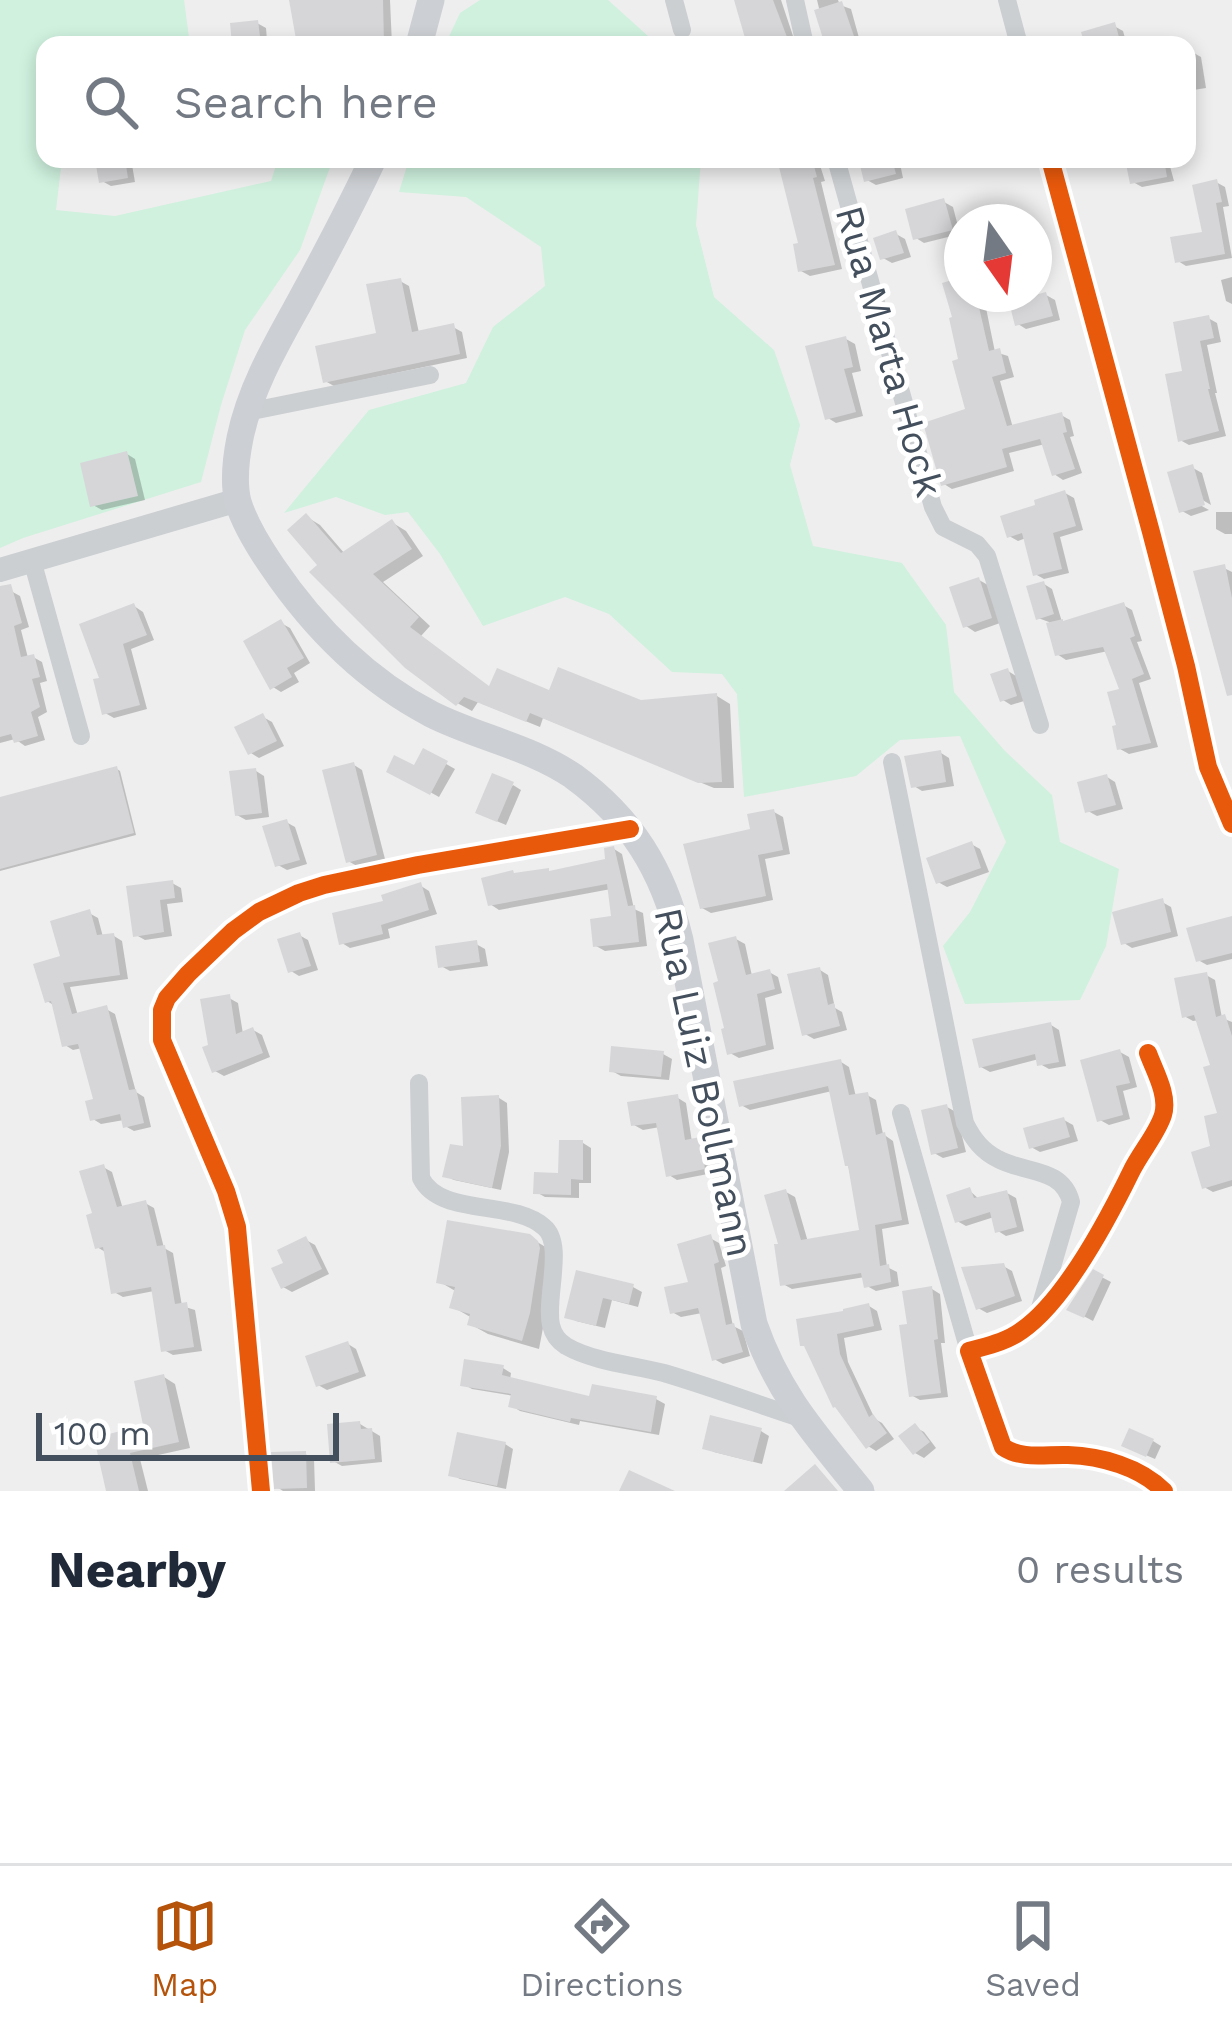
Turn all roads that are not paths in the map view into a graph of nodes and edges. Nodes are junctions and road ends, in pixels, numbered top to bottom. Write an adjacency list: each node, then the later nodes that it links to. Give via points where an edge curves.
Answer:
1 (431, 0): 6 (main road)
2 (674, 0): 5 (street)
3 (795, 0): 7 (street)
4 (1007, 0): 8 (street)
5 (682, 30)
6 (421, 36)
7 (803, 36)
8 (1017, 36)
9 (369, 168): 13 (main road, Rua Luiz Bollmann)
10 (839, 168): 17 (street, Rua Marta Hock, via 933,507 943,527 987,556)
11 (1051, 168): 20 (street, via 1208,767)
12 (430, 375): 13 (street)
13 (247, 412): 14 (main road, Rua Luiz Bollmann)
14 (238, 500): 15 (street); 21 (main road, Rua Luiz Bollmann, via 299,604 366,673 430,713 568,773)
15 (32, 560): 16 (street); 18 (street)
16 (0, 570)
17 (1040, 725)
18 (81, 736)
19 (892, 762): 25 (street, via 965,1123 982,1149 1053,1176 1069,1192)
20 (1232, 824)
21 (630, 829): 27 (main road, Rua Luiz Bollmann, via 655,866 676,924 754,1324); 28 (street, via 298,893 233,931 167,998 167,1055 237,1227)
22 (1148, 1053): 25 (street, via 1162,1117 1107,1221)
23 (418, 1083): 27 (street, via 426,1189 542,1224 554,1246 550,1317 559,1341)
24 (901, 1113): 26 (street)
25 (1037, 1318): 26 (street)
26 (969, 1351): 30 (street, via 1003,1447 1095,1457)
27 (803, 1419): 29 (main road, Rua Luiz Bollmann)
28 (261, 1491)
29 (861, 1491)
30 (1164, 1491)

